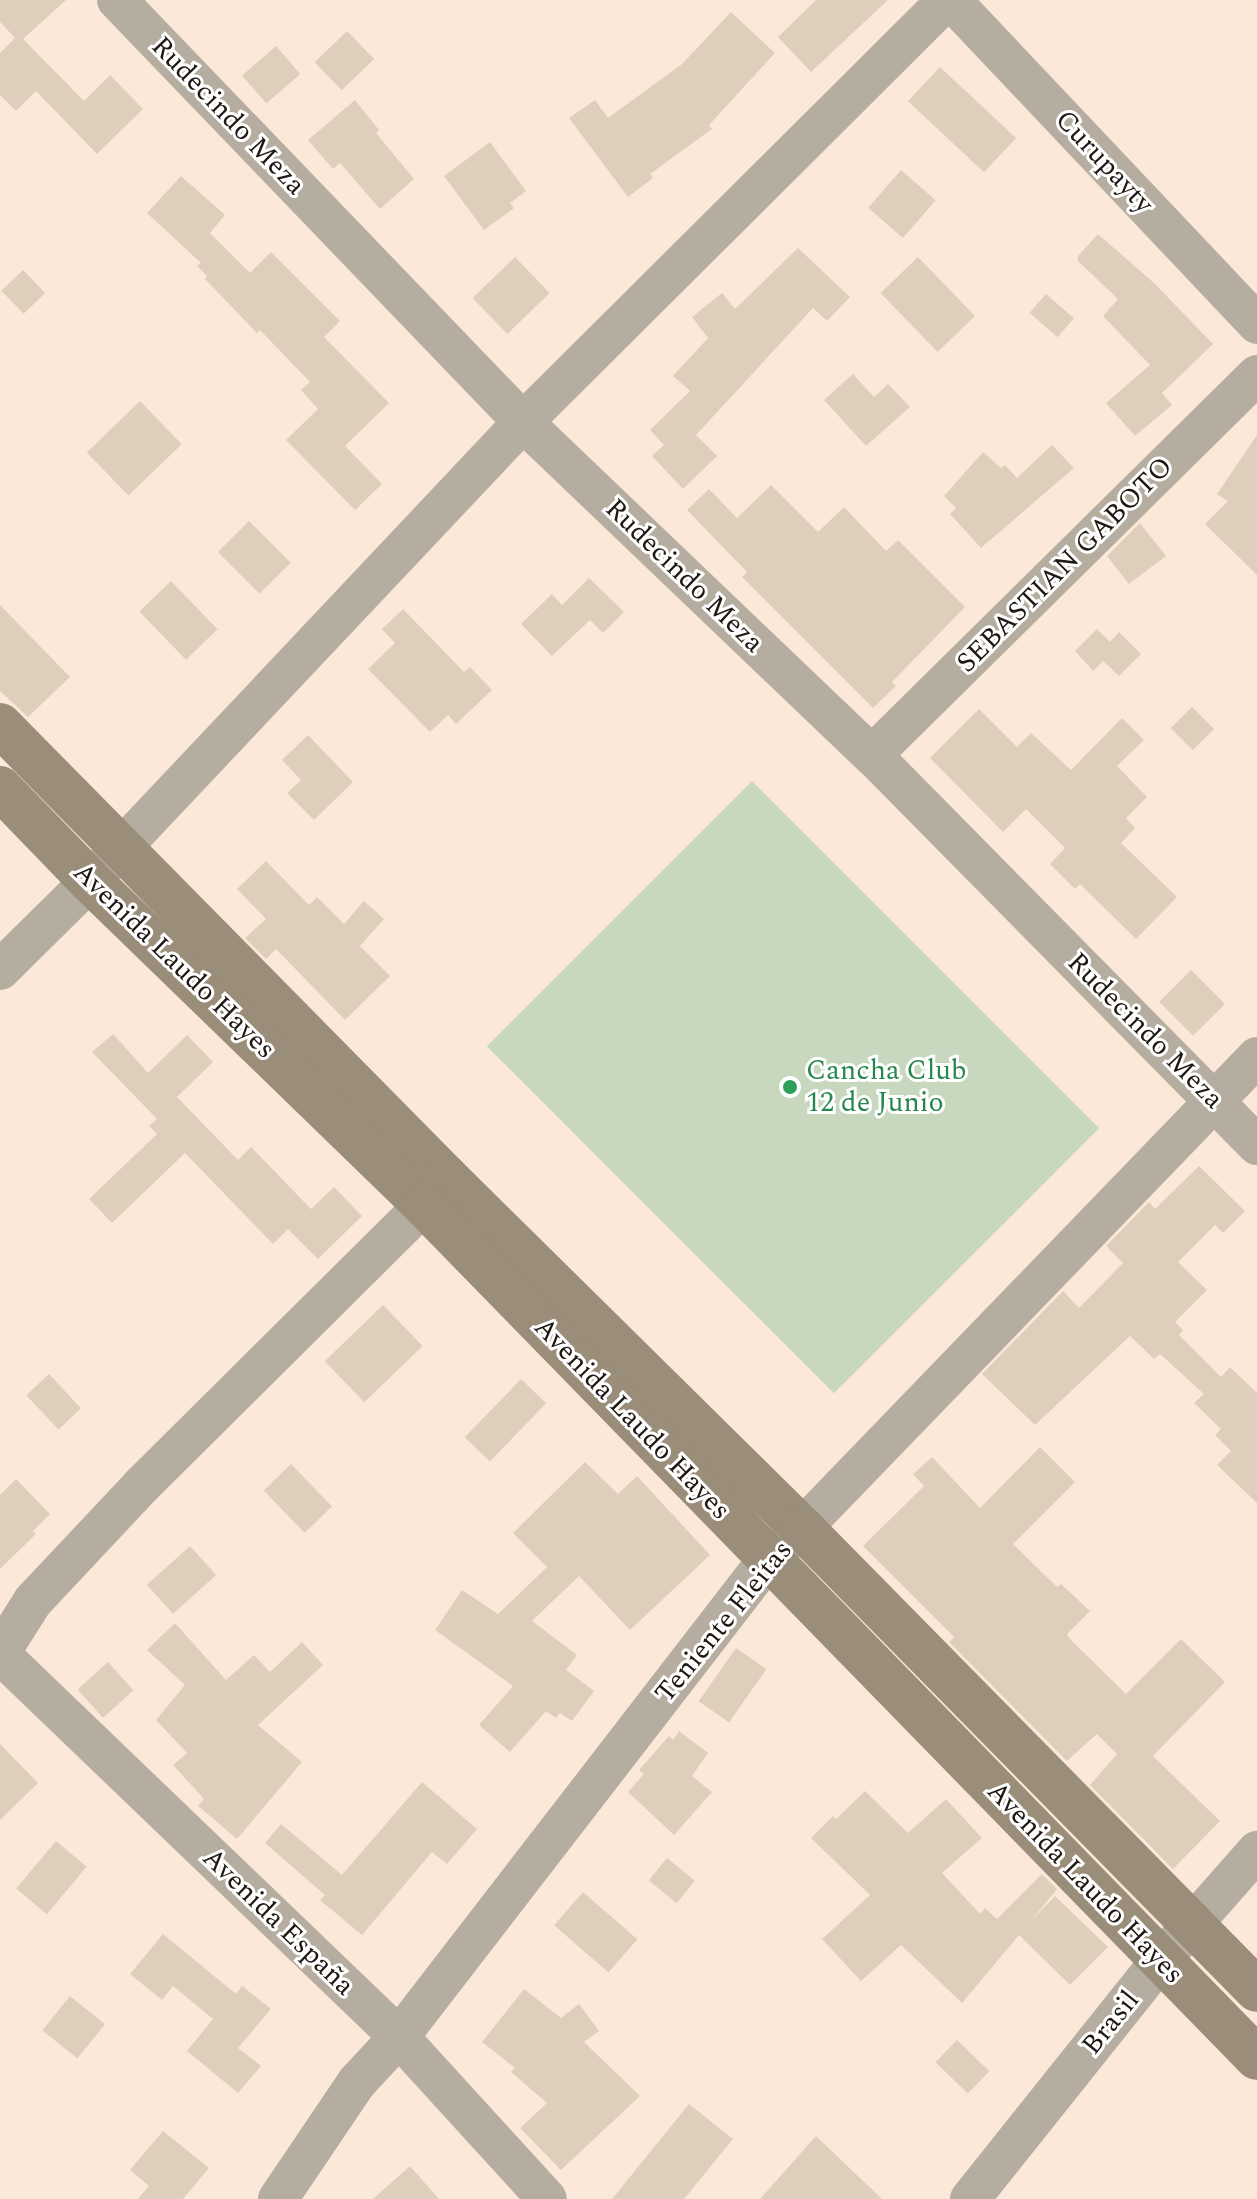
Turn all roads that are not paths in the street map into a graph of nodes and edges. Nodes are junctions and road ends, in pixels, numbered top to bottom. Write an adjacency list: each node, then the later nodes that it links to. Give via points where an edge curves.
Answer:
1 (117, 0): 5 (street, Rudecindo Meza)
2 (949, 0): 3 (street, Curupayty); 5 (street)
3 (1257, 324)
4 (1257, 375): 7 (street, SEBASTIAN GABOTO)
5 (523, 422): 7 (street, Rudecindo Meza); 9 (street)
6 (0, 725): 9 (street, Avenida Laudo Hayes)
7 (872, 755): 13 (street, Rudecindo Meza)
8 (0, 788): 10 (street, Avenida Laudo Hayes)
9 (120, 847): 10 (street); 15 (street, Avenida Laudo Hayes)
10 (90, 881): 11 (street); 15 (street, Avenida Laudo Hayes)
11 (0, 970)
12 (1257, 1057): 13 (street, Teniente Fleitas)
13 (1213, 1101): 14 (street, Rudecindo Meza); 16 (street, Teniente Fleitas)
14 (1257, 1145)
15 (435, 1191): 16 (street, Avenida Laudo Hayes); 17 (street, Avenida Laudo Hayes); 18 (street, via 141,1486 33,1601)
16 (802, 1528): 17 (street, Teniente Fleitas); 20 (street, Avenida Laudo Hayes)
17 (768, 1559): 21 (street, Avenida Laudo Hayes); 23 (street, Teniente Fleitas)
18 (0, 1654): 23 (street, Avenida España)
19 (1257, 1851): 20 (street, Brasil)
20 (1194, 1924): 21 (street, Brasil); 22 (street, Avenida Laudo Hayes)
21 (1160, 1961): 24 (street, Avenida Laudo Hayes); 27 (street, Brasil)
22 (1257, 1990)
23 (399, 2037): 25 (street, Teniente Fleitas, via 357,2082); 26 (street, Avenida España)
24 (1257, 2058)
25 (278, 2199)
26 (547, 2199)
27 (970, 2199)

